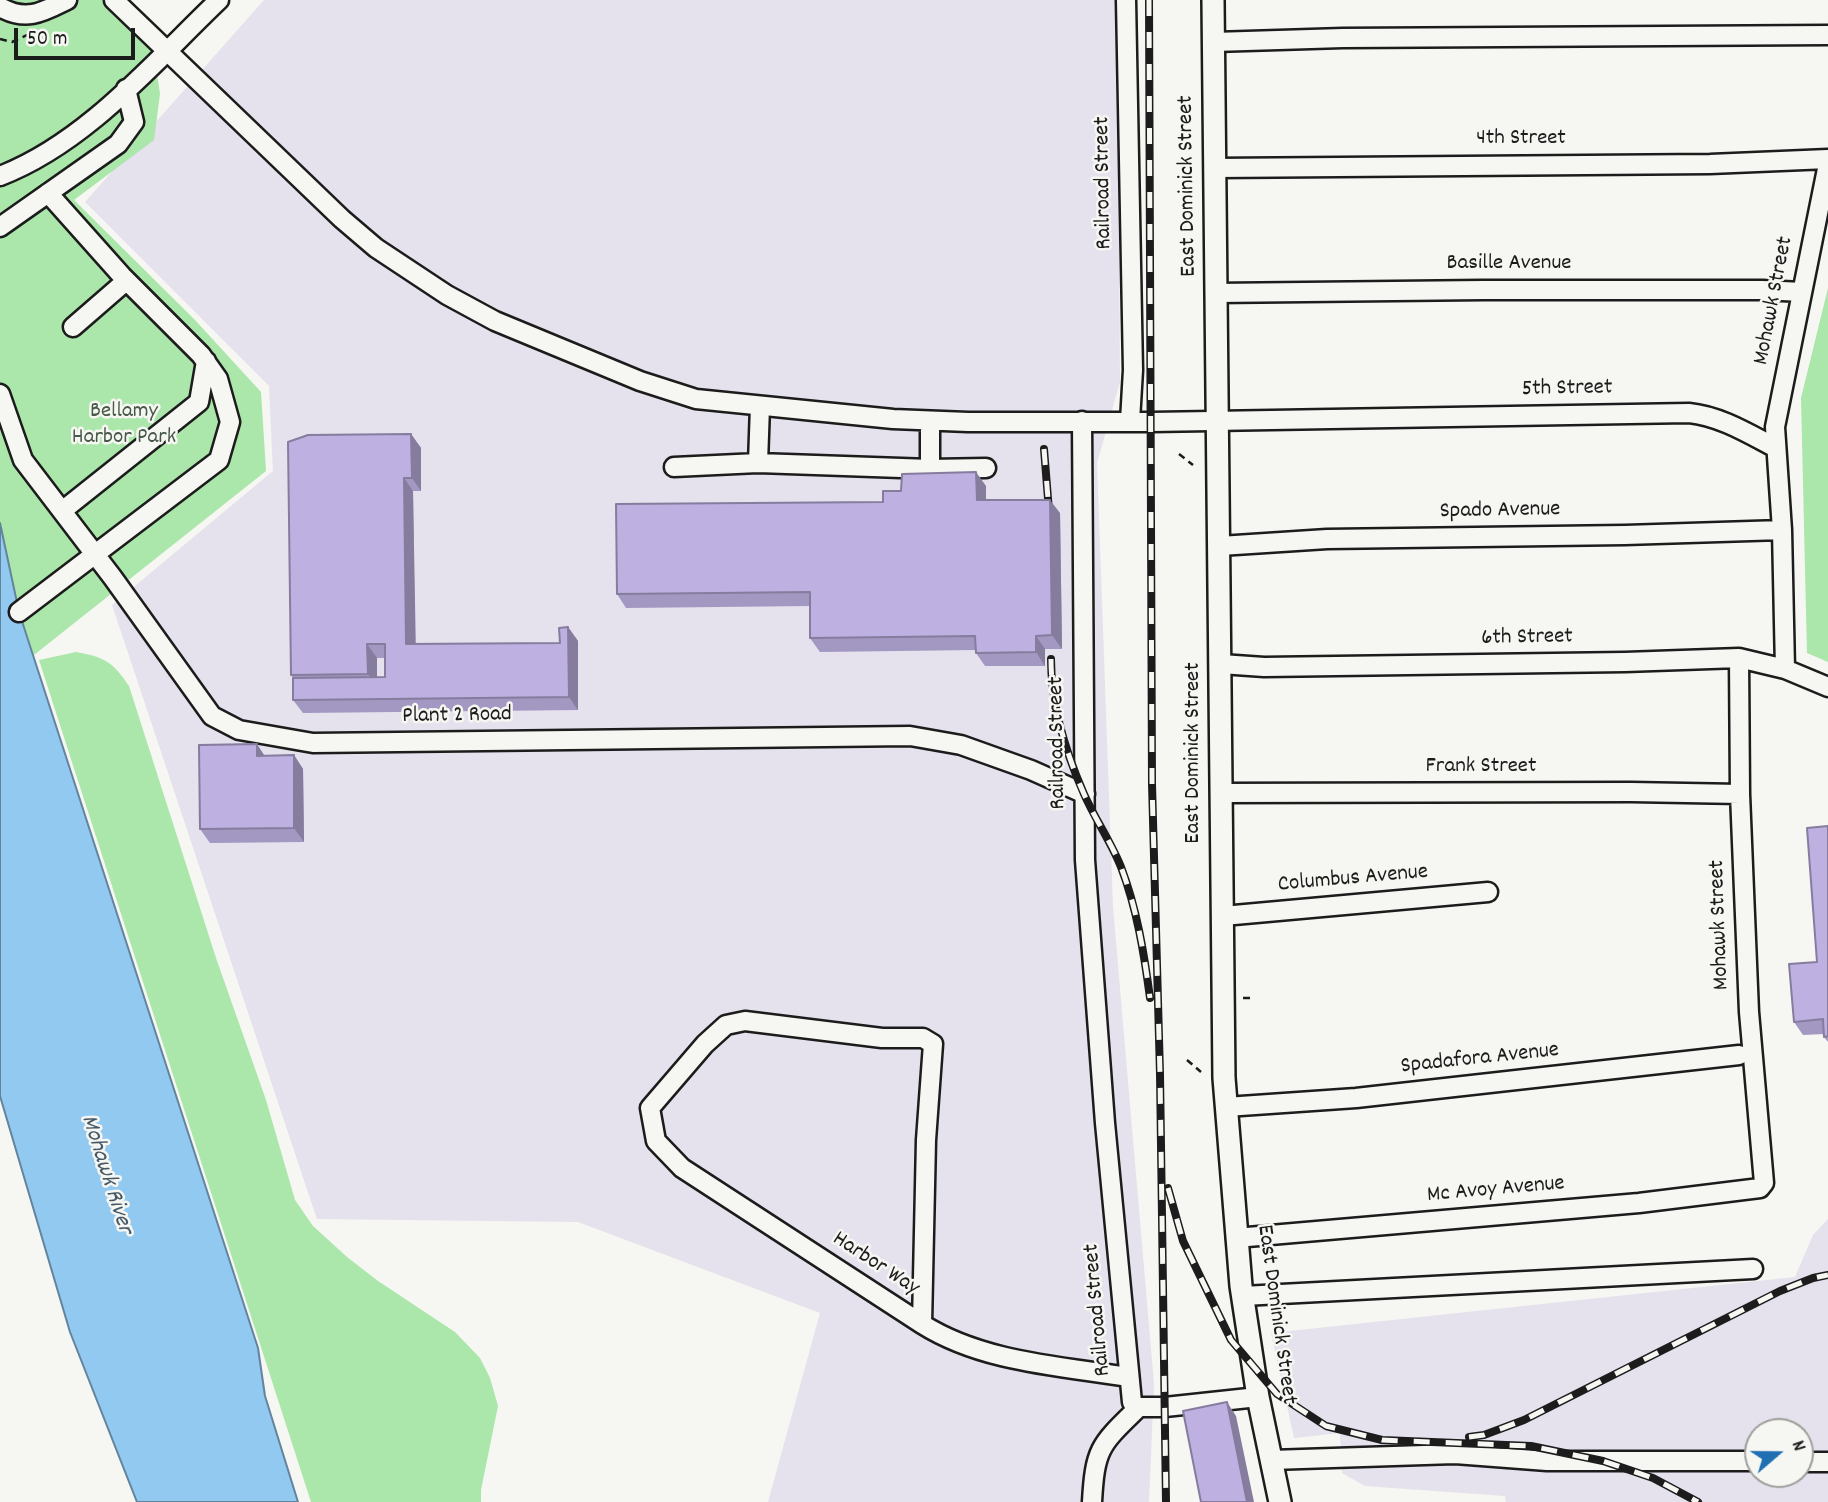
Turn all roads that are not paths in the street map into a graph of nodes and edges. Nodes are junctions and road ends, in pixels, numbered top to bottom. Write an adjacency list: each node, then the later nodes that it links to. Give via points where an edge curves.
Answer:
1 (67, 0): 6 (street, via 36,15)
2 (114, 0): 9 (street)
3 (219, 0): 9 (street)
4 (1126, 0): 26 (street, Railroad Street)
5 (1213, 0): 8 (main road, East Dominick Street)
6 (0, 7)
7 (1828, 36): 8 (street)
8 (1213, 42): 12 (main road, East Dominick Street)
9 (167, 50): 10 (street); 22 (street, via 342,219 376,248 447,295 495,321 640,381 696,399)
10 (126, 89): 13 (street, via 72,138); 14 (street, via 134,122 118,144)
11 (1828, 161): 12 (street, 4th Street); 17 (street, Mohawk Street)
12 (1215, 168): 18 (main road, East Dominick Street)
13 (0, 176)
14 (48, 193): 15 (street); 16 (street)
15 (0, 227)
16 (126, 281): 19 (street); 20 (street)
17 (1802, 292): 18 (street, Basille Avenue); 27 (street, Mohawk Street, via 1775,427)
18 (1216, 293): 23 (main road, East Dominick Street)
19 (73, 327)
20 (206, 361): 32 (street, via 199,402); 35 (street, via 218,379 230,422 219,460)
21 (0, 394): 32 (street, Plant 2 Road, via 23,460)
22 (760, 406): 24 (street); 28 (street)
23 (1218, 420): 26 (street, 5th Street); 27 (street, 5th Street, via 1689,413 1741,429); 34 (main road, East Dominick Street)
24 (930, 421): 25 (street); 30 (street)
25 (1082, 421): 26 (street); 42 (street, Railroad Street)
26 (1130, 421)
27 (1776, 448): 33 (street)
28 (758, 463): 29 (street); 30 (street)
29 (674, 467)
30 (930, 468): 31 (street)
31 (986, 468)
32 (62, 512): 35 (street, Plant 2 Road)
33 (1782, 530): 34 (street, Spado Avenue, via 1328,539); 39 (street)
34 (1220, 546): 38 (main road, East Dominick Street)
35 (94, 553): 36 (street); 42 (street, Plant 2 Road, via 212,716 239,730 313,743 910,736 961,745)
36 (19, 611)
37 (1739, 658): 38 (street, 6th Street); 39 (street, 6th Street); 43 (street, Mohawk Street)
38 (1221, 664): 41 (main road, East Dominick Street)
39 (1785, 669): 40 (street, 6th Street)
40 (1828, 687)
41 (1222, 793): 43 (street, Frank Street); 45 (main road, East Dominick Street)
42 (1084, 794): 53 (street, Railroad Street, via 1085,860)
43 (1740, 794): 48 (street, Mohawk Street, via 1749,1012 1765,1183)
44 (1488, 892): 45 (street, Columbus Avenue)
45 (1223, 916): 47 (main road, East Dominick Street)
46 (1739, 1055): 47 (street, Spadafora Avenue, via 1356,1098)
47 (1226, 1107): 49 (main road, East Dominick Street)
48 (1760, 1188): 49 (street, Mc Avoy Avenue)
49 (1236, 1238): 51 (main road, East Dominick Street)
50 (1754, 1269): 51 (street)
51 (1243, 1296): 54 (main road, East Dominick Street)
52 (922, 1324): 52 (street, Harbor Way, via 682,1168 656,1141 650,1108 726,1025 745,1021 882,1038 923,1038 933,1044); 53 (street, Harbor Way, via 963,1346)
53 (1128, 1377): 55 (street, Railroad Street, via 1132,1402)
54 (1258, 1397): 55 (street); 56 (main road, East Dominick Street)
55 (1138, 1408): 58 (street, via 1105,1440 1097,1456)
56 (1271, 1460): 57 (street, via 1455,1454 1547,1461); 59 (main road, East Dominick Street)
57 (1744, 1461)
58 (1092, 1502)
59 (1280, 1502)

